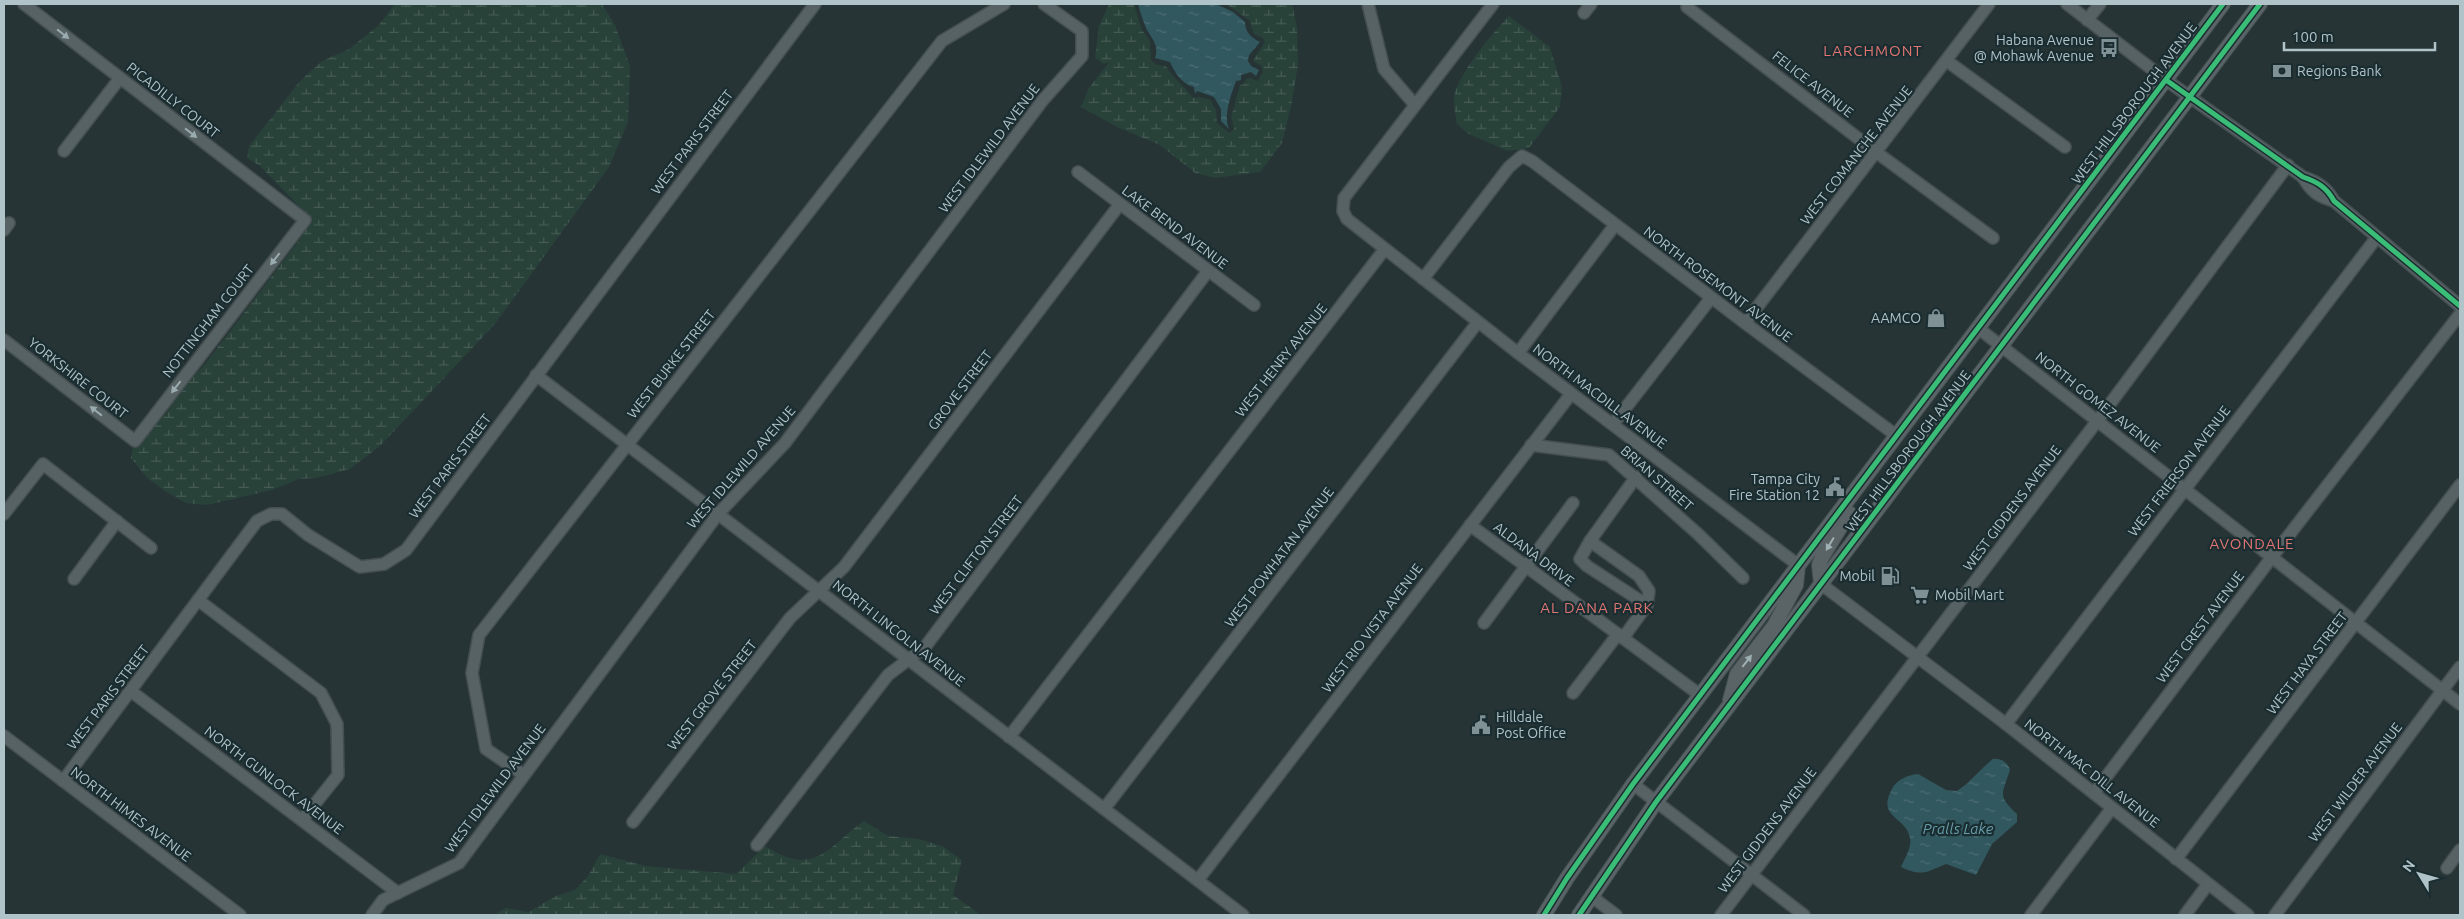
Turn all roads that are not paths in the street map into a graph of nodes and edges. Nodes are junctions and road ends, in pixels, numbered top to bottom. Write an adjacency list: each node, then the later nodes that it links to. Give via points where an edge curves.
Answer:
1 (24, 4): 15 (street, PICADILLY COURT, one-way to 15)
2 (816, 4): 42 (street, WEST PARIS STREET)
3 (1004, 4): 49 (street, WEST BURKE STREET, via 942,42)
4 (1044, 4): 55 (street, WEST IDLEWILD AVENUE, via 1082,31 1082,56 1043,100 785,443)
5 (1368, 4): 18 (street, via 1384,69)
6 (1493, 4): 18 (street)
7 (1989, 4): 14 (street, WEST COMANCHE AVENUE)
8 (2066, 4): 13 (street)
9 (2100, 4): 13 (street)
10 (2224, 4): 16 (main road, WEST HILLSBOROUGH AVENUE)
11 (2260, 4): 17 (main road, WEST HILLSBOROUGH AVENUE)
12 (1687, 6): 21 (street, FELICE AVENUE)
13 (2088, 20): 16 (street)
14 (1947, 61): 19 (street); 21 (street, WEST COMANCHE AVENUE)
15 (120, 78): 20 (street); 25 (street, PICADILLY COURT, one-way to 25)
16 (2166, 80): 17 (street); 38 (main road, WEST HILLSBOROUGH AVENUE)
17 (2189, 96): 22 (street); 40 (main road, WEST HILLSBOROUGH AVENUE)
18 (1416, 106): 29 (street, via 1344,198 1343,211 1347,220)
19 (2065, 147)
20 (64, 151)
21 (1876, 152): 28 (street, FELICE AVENUE); 37 (street, WEST COMANCHE AVENUE)
22 (2288, 165): 27 (street, via 2304,177 2310,189 2321,198 2334,201); 44 (street, WEST GIDDENS AVENUE)
23 (1078, 172): 24 (street, LAKE BEND AVENUE)
24 (1120, 204): 30 (street, LAKE BEND AVENUE); 66 (street, GROVE STREET, via 844,567)
25 (305, 220): 47 (street, NOTTINGHAM COURT, one-way to 47)
26 (1615, 225): 31 (street, NORTH ROSEMONT AVENUE, via 1532,160 1522,156 1509,167); 32 (street, NORTH ROSEMONT AVENUE); 41 (street)
27 (2377, 237): 34 (street); 52 (street, WEST FRIERSON AVENUE)
28 (1993, 238)
29 (1384, 250): 31 (street, NORTH MACDILL AVENUE); 83 (street, WEST HENRY AVENUE)
30 (1208, 271): 33 (street, LAKE BEND AVENUE); 73 (street, WEST CLIFTON STREET, via 925,647)
31 (1423, 279): 36 (street, NORTH MACDILL AVENUE)
32 (1711, 298): 37 (street, NORTH ROSEMONT AVENUE); 45 (street)
33 (1254, 306)
34 (2460, 306)
35 (2460, 314): 60 (street, WEST CREST AVENUE)
36 (1478, 322): 41 (street, NORTH MACDILL AVENUE); 90 (street, WEST POWHATAN AVENUE)
37 (1745, 323): 46 (street, NORTH ROSEMONT AVENUE)
38 (1978, 328): 40 (street, NORTH GOMEZ AVENUE); 46 (main road, WEST HILLSBOROUGH AVENUE)
39 (4, 340): 47 (street, YORKSHIRE COURT, one-way to 39)
40 (2001, 347): 44 (street, NORTH GOMEZ AVENUE); 65 (main road, WEST HILLSBOROUGH AVENUE)
41 (1518, 353): 43 (street, NORTH MACDILL AVENUE)
42 (536, 375): 49 (street, NORTH LINCOLN AVENUE); 67 (street, WEST PARIS STREET, via 406,550 384,564 360,567 308,535 282,514 271,514 257,521)
43 (1571, 394): 45 (street, NORTH MACDILL AVENUE); 48 (street, WEST RIO VISTA AVENUE)
44 (2098, 420): 52 (street, NORTH GOMEZ AVENUE); 72 (street, WEST GIDDENS AVENUE)
45 (1613, 424): 62 (street, NORTH MACDILL AVENUE)
46 (1897, 436): 62 (main road, WEST HILLSBOROUGH AVENUE); 65 (main road, one-way to 65, via 1897,448 1845,518 1822,557 1819,565)
47 (135, 441)
48 (1531, 444): 50 (street, BRIAN STREET, via 1610,455); 57 (street, WEST RIO VISTA AVENUE)
49 (627, 445): 55 (street, NORTH LINCOLN AVENUE); 84 (street, WEST BURKE STREET, via 479,635 472,674 486,749)
50 (1636, 477): 58 (street); 63 (street, BRIAN STREET)
51 (2460, 485): 69 (street, WEST HAYA STREET)
52 (2185, 488): 60 (street, NORTH GOMEZ AVENUE); 81 (street, WEST FRIERSON AVENUE)
53 (1573, 502): 61 (street)
54 (4, 514): 56 (street, via 44,464)
55 (718, 514): 66 (street, NORTH LINCOLN AVENUE); 84 (street, WEST IDLEWILD AVENUE)
56 (117, 521): 59 (street); 64 (street)
57 (1470, 525): 61 (street, ALDANA DRIVE); 98 (street, WEST RIO VISTA AVENUE)
58 (1590, 542): 68 (street, via 1639,576 1649,590); 68 (street, via 1580,559)
59 (151, 548)
60 (2272, 557): 69 (street, NORTH GOMEZ AVENUE); 87 (street, WEST CREST AVENUE)
61 (1525, 566): 70 (street); 71 (street, ALDANA DRIVE)
62 (1798, 566): 78 (main road, WEST HILLSBOROUGH AVENUE); 80 (main road, one-way to 62, via 1737,674 1774,626 1796,585)
63 (1743, 578)
64 (74, 579)
65 (1821, 584): 72 (street); 80 (main road, WEST HILLSBOROUGH AVENUE)
66 (819, 590): 73 (street, NORTH LINCOLN AVENUE); 92 (street, WEST GROVE STREET, via 790,618)
67 (198, 600): 76 (street, WEST PARIS STREET); 91 (street, via 321,693 337,724 338,774)
68 (1647, 605): 71 (street)
69 (2356, 622): 75 (street, NORTH GOMEZ AVENUE); 95 (street, WEST HAYA STREET)
70 (1484, 624)
71 (1620, 636): 77 (street); 78 (street, ALDANA DRIVE)
72 (1917, 657): 81 (street, NORTH MAC DILL AVENUE); 97 (street, WEST GIDDENS AVENUE)
73 (910, 659): 83 (street, NORTH LINCOLN AVENUE); 93 (street, WEST CLIFTON STREET, via 888,674)
74 (2460, 667): 75 (street, WEST WILDER AVENUE)
75 (2443, 689): 79 (street, NORTH GOMEZ AVENUE); 113 (street, WEST WILDER AVENUE)
76 (132, 692): 85 (street, WEST PARIS STREET); 91 (street, NORTH GUNLOCK AVENUE)
77 (1573, 693)
78 (1700, 695): 86 (main road, WEST HILLSBOROUGH AVENUE)
79 (2460, 704)
80 (1729, 706): 88 (main road, WEST HILLSBOROUGH AVENUE)
81 (2006, 724): 87 (street, NORTH MAC DILL AVENUE)
82 (4, 736): 85 (street, NORTH HIMES AVENUE)
83 (1009, 737): 90 (street, NORTH LINCOLN AVENUE)
84 (524, 775): 100 (street, WEST IDLEWILD AVENUE, via 459,863)
85 (63, 781): 102 (street, NORTH HIMES AVENUE)
86 (1633, 784): 88 (street); 105 (main road, WEST HILLSBOROUGH AVENUE)
87 (2094, 793): 89 (street, NORTH MAC DILL AVENUE)
88 (1656, 802): 97 (street); 101 (main road, WEST HILLSBOROUGH AVENUE)
89 (2112, 808): 95 (street, NORTH MAC DILL AVENUE); 110 (street)
90 (1104, 809): 98 (street, NORTH LINCOLN AVENUE)
91 (302, 820): 100 (street, NORTH GUNLOCK AVENUE)
92 (633, 822)
93 (757, 845)
94 (2460, 850): 96 (street)
95 (2176, 859): 99 (street, NORTH MAC DILL AVENUE)
96 (2447, 868)
97 (1752, 875): 108 (street, WEST GIDDENS AVENUE); 109 (street)
98 (1198, 880): 104 (street, NORTH LINCOLN AVENUE)
99 (2208, 884): 111 (street); 112 (street, NORTH MAC DILL AVENUE)
100 (398, 893): 103 (street, WEST IDLEWILD AVENUE, via 383,900)
101 (1591, 896): 106 (main road, WEST HILLSBOROUGH AVENUE); 107 (street)
102 (240, 915)
103 (372, 915)
104 (1243, 915)
105 (1544, 915)
106 (1579, 915)
107 (1616, 915)
108 (1721, 915)
109 (1804, 915)
110 (2031, 915)
111 (2185, 915)
112 (2248, 915)
113 (2275, 915)

